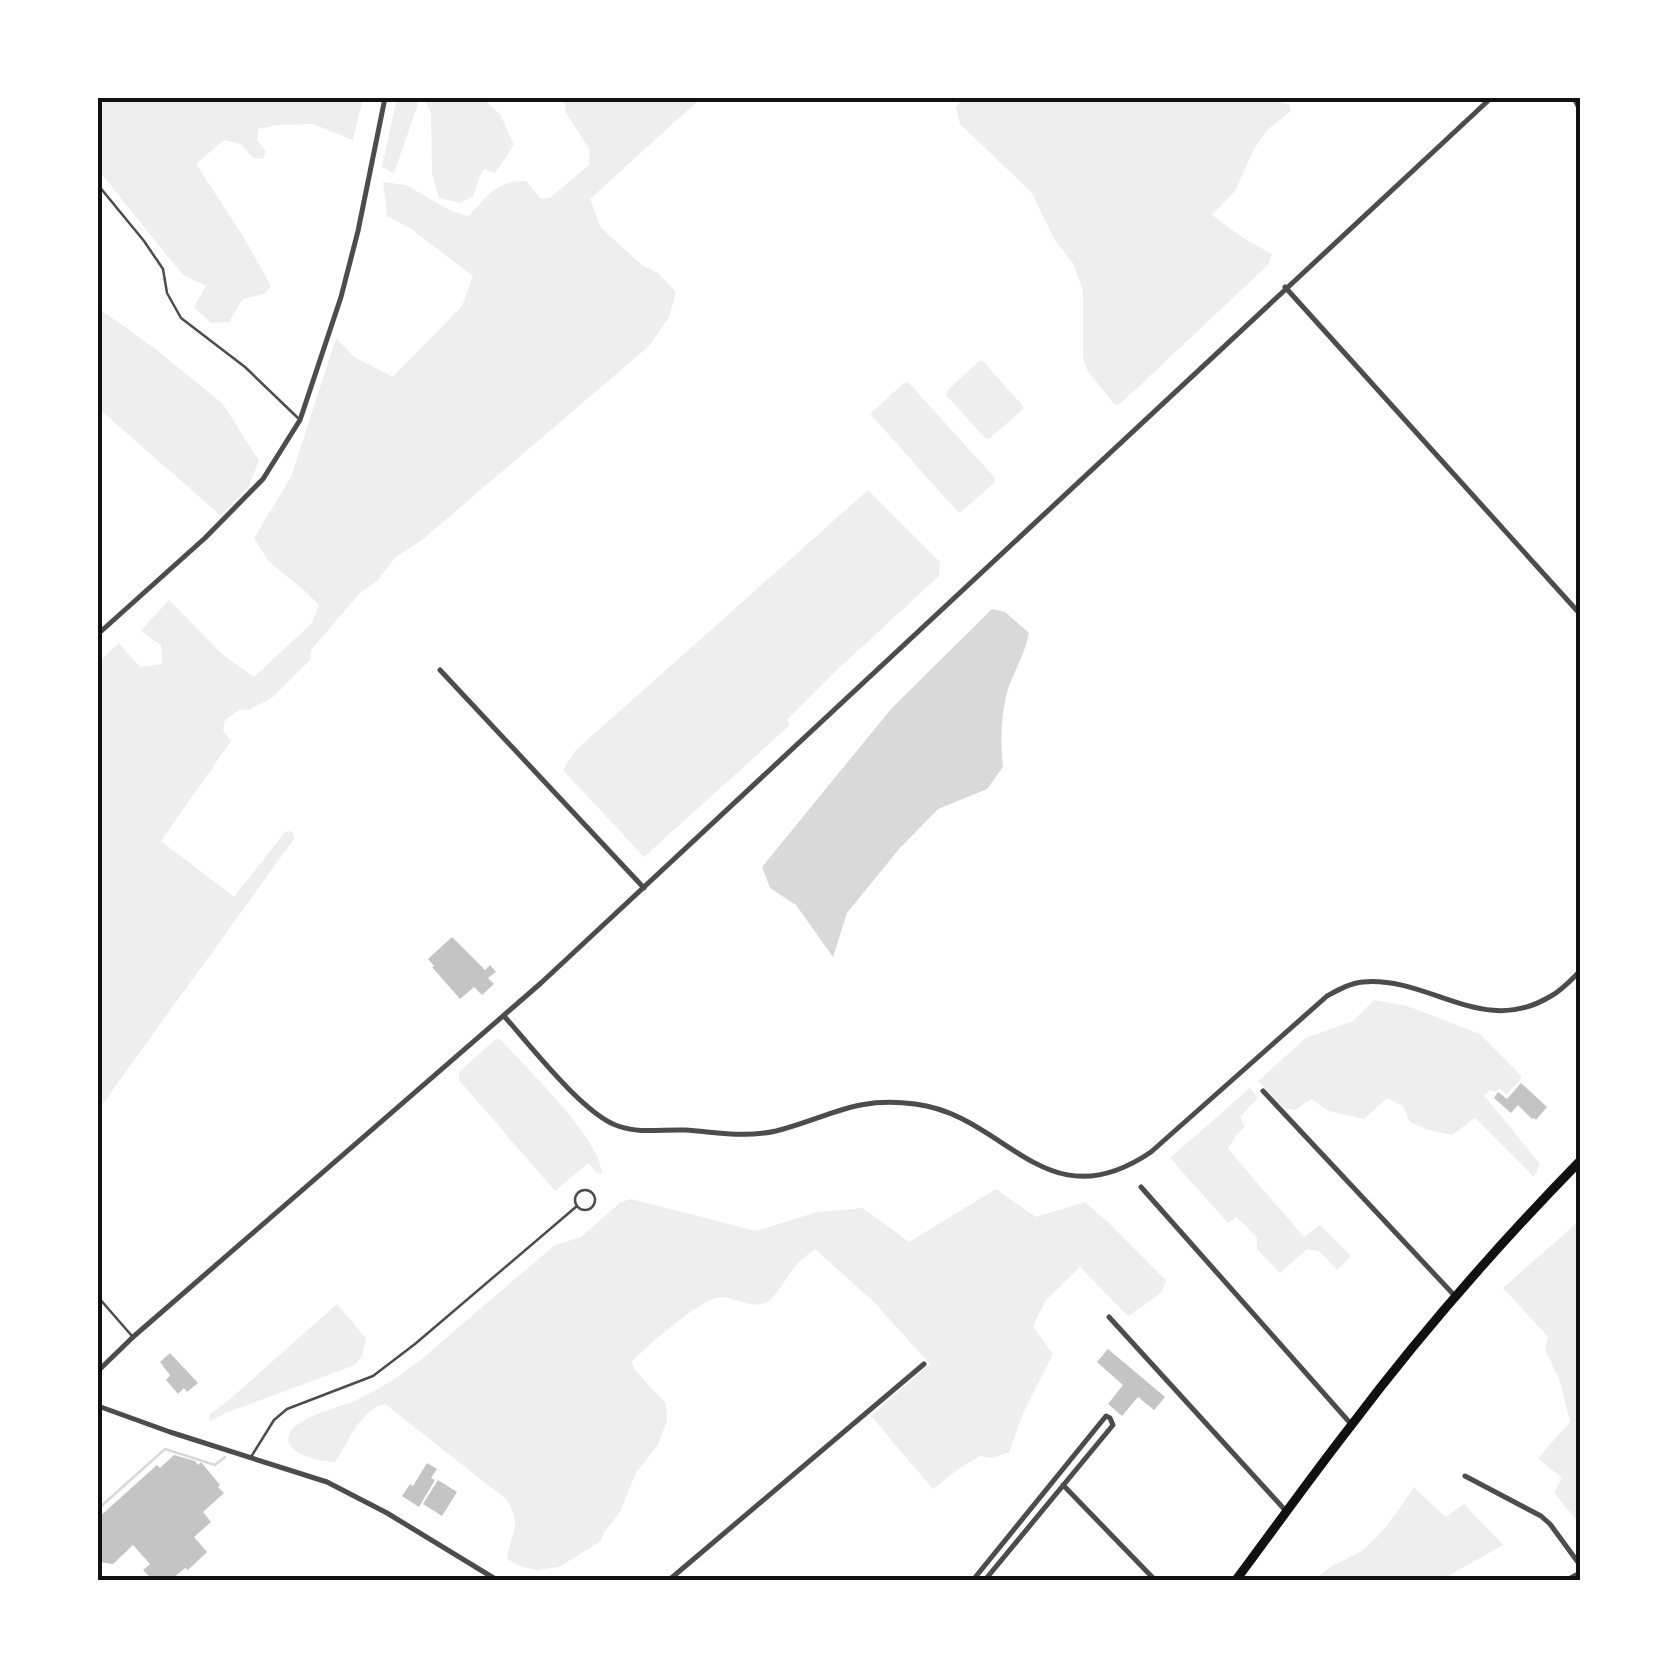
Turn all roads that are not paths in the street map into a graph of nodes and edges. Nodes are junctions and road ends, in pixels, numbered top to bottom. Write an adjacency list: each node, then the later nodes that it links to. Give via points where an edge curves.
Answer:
1 (384, 98): 8 (street, via 341,298)
2 (1492, 98): 7 (street)
3 (1574, 98): 4 (street); 5 (street)
4 (1580, 101)
5 (1580, 110)
6 (98, 186): 8 (lane, via 163,268 167,293 182,318)
7 (1286, 287): 9 (street); 12 (street)
8 (300, 420): 10 (street, via 263,479)
9 (1580, 614)
10 (98, 634)
11 (440, 670): 12 (street)
12 (644, 888): 14 (street)
13 (1580, 971): 14 (street, via 1550,997 1502,1012 1386,982 1344,986 1150,1152 1121,1168 1079,1176 1037,1166 978,1126 921,1104 855,1104 748,1135 628,1129 586,1106)
14 (504, 1016): 22 (street)
15 (1263, 1091): 20 (street)
16 (1580, 1161): 20 (highway)
17 (1141, 1187): 26 (street)
18 (577, 1206): 27 (lane, via 373,1376 287,1409)
19 (98, 1297): 22 (lane)
20 (1456, 1297): 26 (highway)
21 (1109, 1317): 31 (street)
22 (134, 1337): 24 (street)
23 (924, 1364): 35 (street)
24 (98, 1370)
25 (98, 1406): 27 (street)
26 (1352, 1424): 31 (highway)
27 (250, 1458): 34 (street, via 360,1498)
28 (1465, 1476): 32 (street, via 1540,1516)
29 (1056, 1478): 30 (street); 30 (street, via 1110,1418 1113,1425); 36 (street)
30 (1064, 1485): 37 (street); 38 (street)
31 (1287, 1512): 39 (highway)
32 (1580, 1564)
33 (1580, 1572): 40 (street)
34 (497, 1580)
35 (670, 1580)
36 (973, 1580)
37 (985, 1580)
38 (1154, 1580)
39 (1236, 1580)
40 (1566, 1580)

